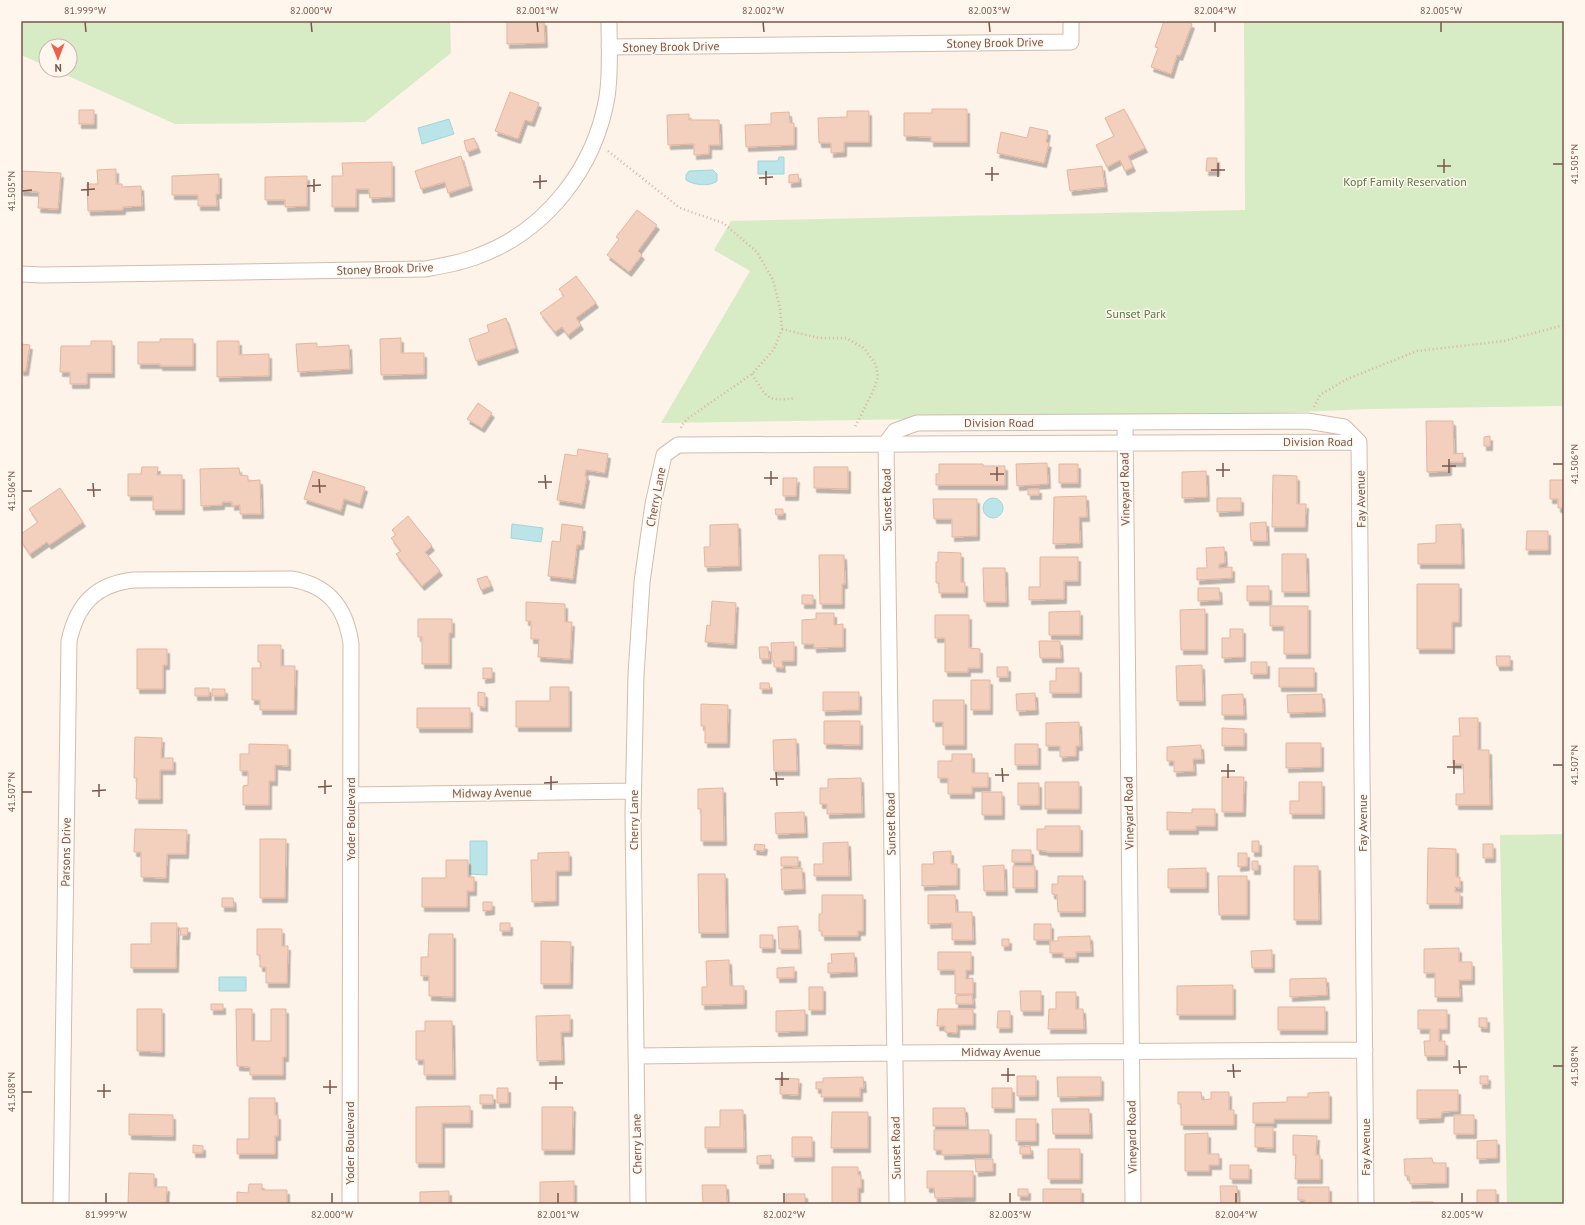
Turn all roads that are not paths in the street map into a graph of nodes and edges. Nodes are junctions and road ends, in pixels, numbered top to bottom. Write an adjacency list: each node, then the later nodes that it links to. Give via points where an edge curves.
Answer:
1 (609, 21): 3 (street)
2 (1071, 21): 3 (street, Stoney Brook Drive, via 1071,42)
3 (609, 48): 4 (street, Stoney Brook Drive, via 607,97 595,140 585,164 552,208 539,220 477,257 417,269)
4 (21, 274)
5 (1125, 422): 6 (street, Division Road, via 1307,421 1344,427); 7 (street, Division Road, via 917,423 895,431); 8 (street, Vineyard Road)
6 (1359, 442): 8 (street, Division Road); 13 (street, Fay Avenue)
7 (886, 443): 8 (street, Division Road); 9 (street, Division Road); 15 (street, Sunset Road)
8 (1125, 443): 14 (street, Vineyard Road)
9 (678, 445): 11 (street, Cherry Lane, via 664,455 653,504 642,582)
10 (178, 579): 12 (street, Yoder Boulevard, via 291,578 318,587 332,598 342,611 349,627 351,644); 17 (street, Parsons Drive, via 123,581 106,586 92,596 81,609 73,624 69,641)
11 (633, 791): 12 (street, Midway Avenue); 16 (street, Cherry Lane)
12 (351, 795): 18 (street, Yoder Boulevard)
13 (1365, 1050): 14 (street, Midway Avenue); 22 (street, Fay Avenue)
14 (1131, 1052): 15 (street, Midway Avenue); 21 (street, Vineyard Road)
15 (894, 1053): 16 (street, Midway Avenue); 20 (street, Sunset Road)
16 (636, 1056): 19 (street, Cherry Lane)
17 (61, 1204)
18 (350, 1204)
19 (638, 1204)
20 (897, 1204)
21 (1133, 1204)
22 (1366, 1204)

